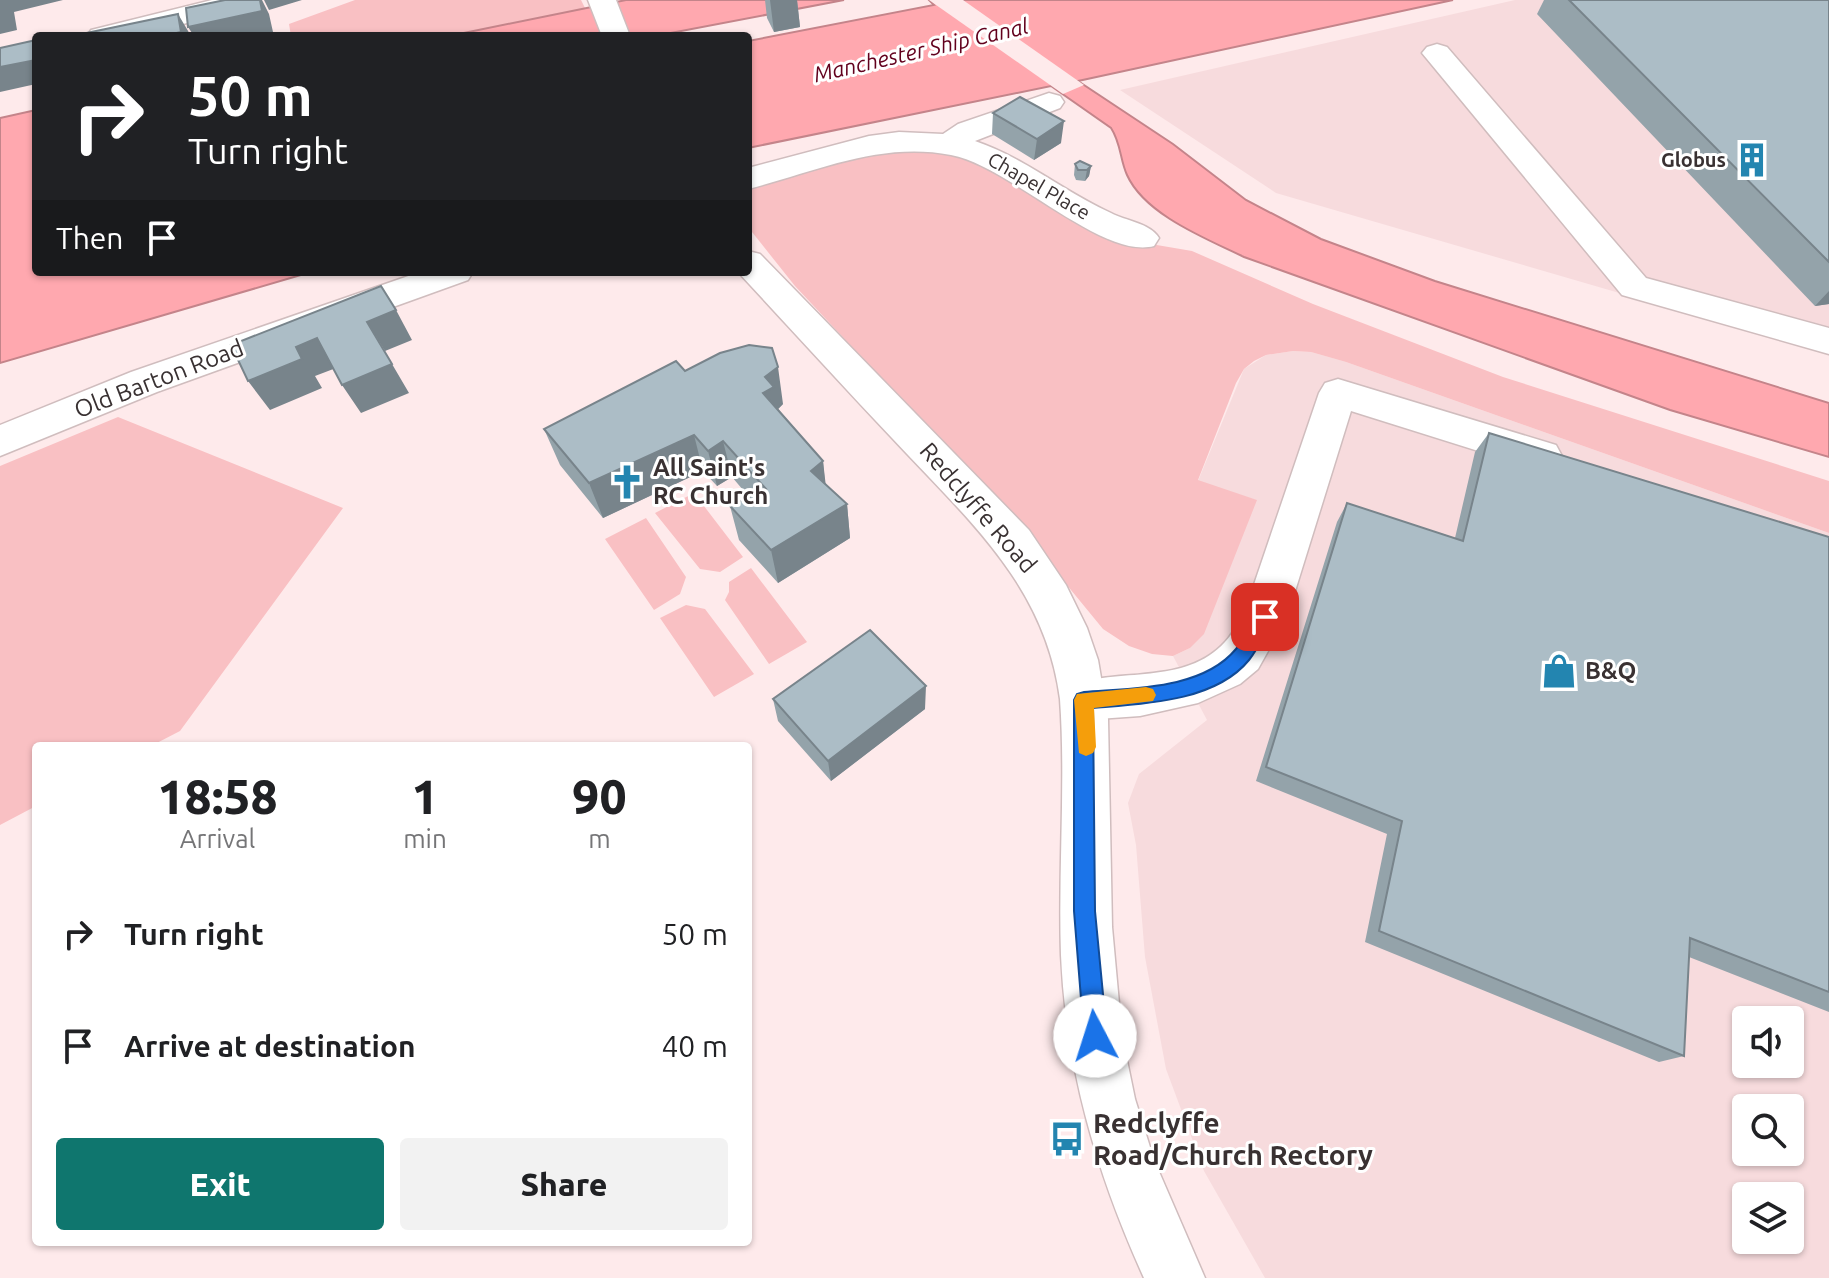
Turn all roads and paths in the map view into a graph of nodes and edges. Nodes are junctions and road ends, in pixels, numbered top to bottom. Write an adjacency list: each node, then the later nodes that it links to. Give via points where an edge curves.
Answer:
1 (245, 0): 3 (main road)
2 (602, 0): 5 (main road)
3 (140, 12): 4 (main road)
4 (108, 32)
5 (614, 32)
6 (1437, 53): 13 (main road, via 1634,287)
7 (1049, 102): 8 (main road, via 969,131)
8 (949, 144): 9 (main road, Chapel Place, via 881,143); 10 (main road, Chapel Place, via 993,158 1091,217)
9 (752, 178)
10 (1142, 238)
11 (752, 266): 18 (main road, Redclyffe Road, via 1014,542 1044,584 1062,622)
12 (445, 276): 16 (main road, Old Barton Road, via 144,382)
13 (1685, 288): 14 (main road); 15 (main road)
14 (1829, 331)
15 (1829, 341)
16 (0, 441)
17 (1576, 467): 18 (main road, via 1338,393 1265,617 1242,655 1198,683 1140,696)
18 (1084, 700): 19 (main road, Redclyffe Road, via 1085,911 1095,1036 1111,1112 1145,1214)
19 (1175, 1278)

